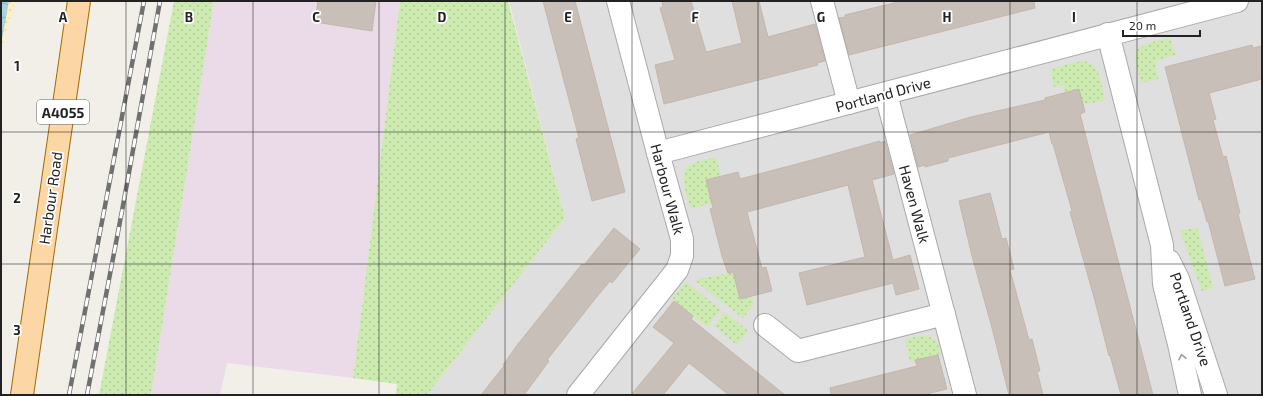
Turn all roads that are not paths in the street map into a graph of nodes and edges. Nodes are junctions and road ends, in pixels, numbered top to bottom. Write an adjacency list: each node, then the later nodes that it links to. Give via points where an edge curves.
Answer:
1 (79, 1): 12 (main road, Harbour Road / A4055)
2 (618, 1): 8 (street, Harbour Walk)
3 (822, 1): 7 (street)
4 (1238, 1): 5 (street, Portland Drive)
5 (1108, 34): 6 (street, Portland Drive); 9 (street, Portland Drive)
6 (886, 94): 7 (street, Portland Drive); 10 (street, Haven Walk)
7 (849, 103): 8 (street, Portland Drive)
8 (658, 153): 13 (street, Harbour Walk, via 682,240 682,256 677,270)
9 (1162, 245): 15 (street, Portland Drive, one-way to 9, via 1164,284); 16 (street, Portland Drive, via 1178,279)
10 (944, 314): 11 (street, via 798,351); 14 (street, Haven Walk)
11 (765, 324)
12 (22, 395)
13 (578, 395)
14 (965, 395)
15 (1190, 395)
16 (1216, 395)

